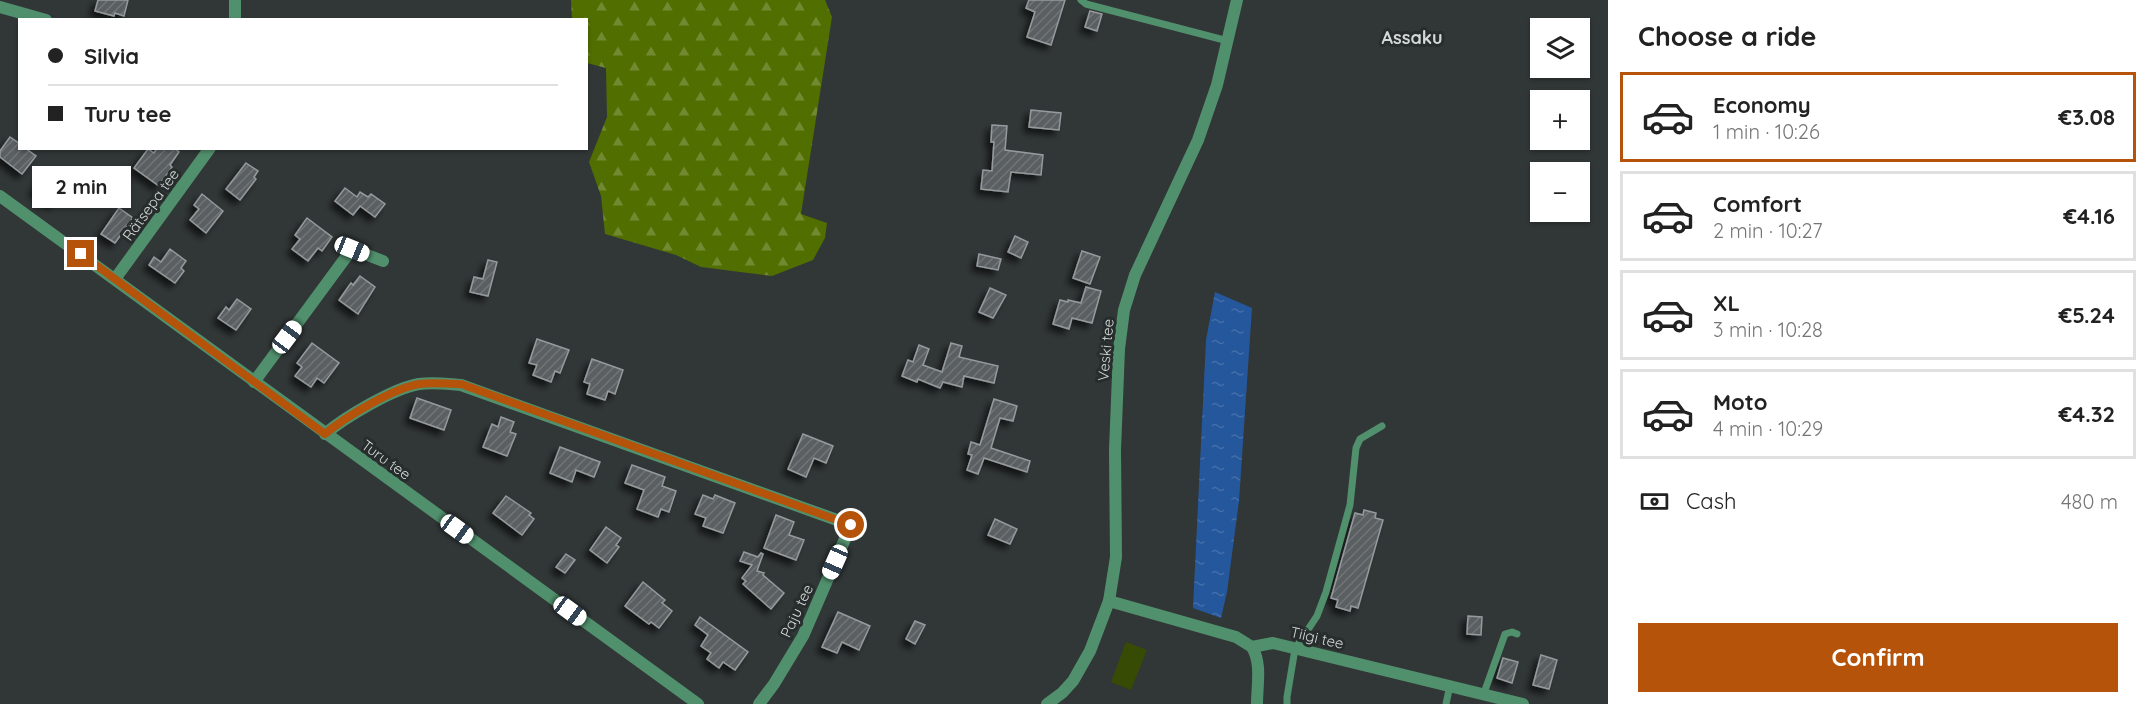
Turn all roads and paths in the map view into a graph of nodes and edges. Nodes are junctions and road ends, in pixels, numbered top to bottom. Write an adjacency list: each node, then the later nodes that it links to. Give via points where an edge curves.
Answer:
1 (235, 0): 6 (street)
2 (1081, 0): 7 (lane)
3 (1237, 0): 7 (street, Veski tee)
4 (0, 7): 5 (street)
5 (39, 18)
6 (235, 18)
7 (1228, 40): 15 (street, Veski tee, via 1198,140 1135,275 1125,310 1118,360 1116,557)
8 (209, 150): 11 (street, Rätsepa tee)
9 (0, 196): 11 (street, Turu tee)
10 (383, 261): 12 (street, via 352,249)
11 (115, 279): 12 (street, Turu tee)
12 (254, 382): 14 (street, Turu tee)
13 (1382, 426): 18 (lane, via 1360,439 1356,448 1350,506 1326,591 1317,616)
14 (325, 434): 21 (street, Turu tee); 22 (street, Paju tee, via 403,389 417,384 461,384 851,525 803,636)
15 (1109, 601): 17 (street, Tiigi tee, via 1236,637); 23 (street, Veski tee, via 1090,651 1073,681)
16 (1517, 634): 20 (lane, via 1505,634)
17 (1252, 647): 18 (street, Tiigi tee, via 1273,643); 24 (street, via 1257,655)
18 (1295, 649): 19 (street, Tiigi tee); 25 (lane)
19 (1450, 685): 20 (street, Tiigi tee); 26 (lane)
20 (1484, 693): 27 (street, Tiigi tee)
21 (698, 704)
22 (759, 704)
23 (1047, 704)
24 (1257, 704)
25 (1287, 704)
26 (1446, 704)
27 (1522, 704)

